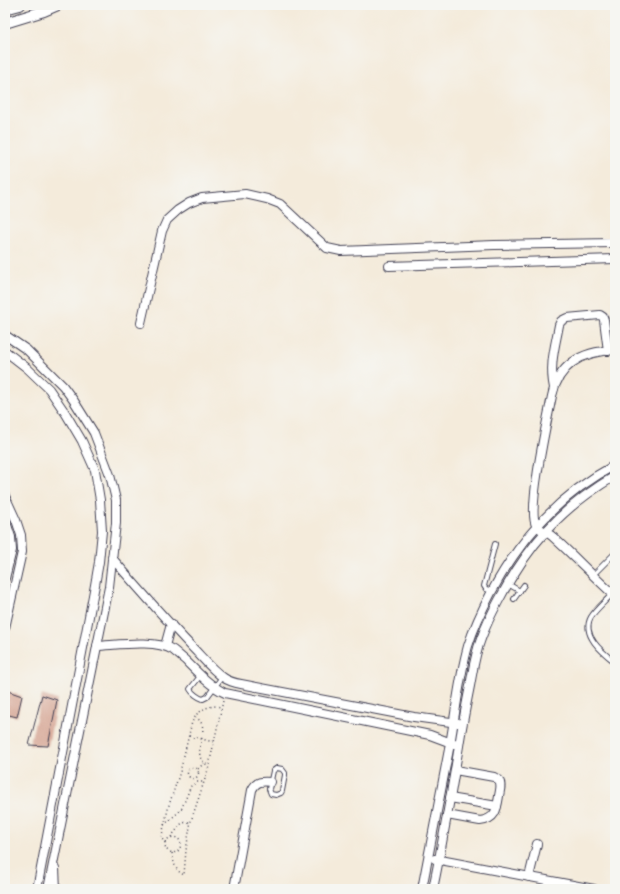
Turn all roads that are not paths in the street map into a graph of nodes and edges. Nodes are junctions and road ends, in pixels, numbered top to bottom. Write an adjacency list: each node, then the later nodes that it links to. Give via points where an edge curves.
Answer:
1 (20, 5): 3 (street)
2 (58, 5): 4 (street)
3 (5, 9)
4 (5, 23)
5 (615, 243): 8 (street, via 341,251 327,248 280,204 267,199 245,194 202,198 189,203 167,220 162,231)
6 (615, 259): 7 (street)
7 (389, 266)
8 (141, 322)
9 (5, 335): 21 (street, via 27,350 63,386 94,433 110,475 116,500)
10 (612, 350): 12 (street, via 595,352 576,360 560,375); 12 (street, via 603,317 600,315 567,318 561,321 552,360 551,377)
11 (5, 351): 35 (street, via 28,368 49,389 78,434 95,470 102,531 99,562)
12 (554, 388): 17 (street, via 535,487 534,521)
13 (615, 465): 17 (street, via 574,491)
14 (615, 476): 18 (street, via 580,499)
15 (5, 496): 32 (street, via 21,535 22,552)
16 (5, 519): 22 (street, via 12,550)
17 (537, 526): 18 (street); 27 (street, via 511,558)
18 (544, 531): 23 (street); 25 (street)
19 (495, 544): 27 (lane, via 484,586)
20 (615, 553): 23 (lane)
21 (112, 558): 31 (street); 33 (street)
22 (6, 566): 24 (street)
23 (593, 575): 29 (street)
24 (5, 578)
25 (508, 583): 28 (lane); 43 (street, via 480,640)
26 (524, 585): 28 (lane)
27 (493, 591): 42 (street, via 478,618 469,645)
28 (520, 591): 30 (lane)
29 (614, 595): 37 (lane, via 593,614 588,630 595,643)
30 (514, 599)
31 (171, 624): 34 (street); 39 (street)
32 (5, 628)
33 (98, 646): 34 (street); 36 (street)
34 (165, 646): 38 (street)
35 (81, 659): 36 (street); 58 (street)
36 (94, 662): 53 (street)
37 (615, 662)
38 (201, 675): 40 (street); 40 (lane, via 191,687 192,692 203,699)
39 (222, 677): 40 (lane); 41 (street, via 242,684)
40 (215, 687): 44 (street, via 225,693)
41 (414, 717): 42 (street); 44 (street)
42 (453, 723): 43 (street); 45 (street)
43 (463, 724): 46 (street)
44 (412, 732): 45 (street)
45 (450, 742): 46 (street); 54 (street)
46 (459, 746): 47 (street)
47 (455, 770): 49 (street); 50 (street, via 497,778 501,783)
48 (271, 782): 48 (lane, via 275,769 282,769 285,775 282,791 278,795 270,792); 61 (street, via 261,781 254,785 252,790)
49 (450, 798): 50 (street); 51 (street)
50 (497, 806): 51 (street, via 492,817 480,821)
51 (447, 815): 55 (street)
52 (537, 844): 56 (street)
53 (54, 854): 59 (street); 60 (street)
54 (428, 858): 55 (street); 62 (street)
55 (439, 860): 56 (street); 63 (street)
56 (529, 877): 57 (street)
57 (582, 888): 64 (street)
58 (37, 889)
59 (48, 889)
60 (56, 889)
61 (234, 889)
62 (422, 889)
63 (433, 889)
64 (594, 889)

